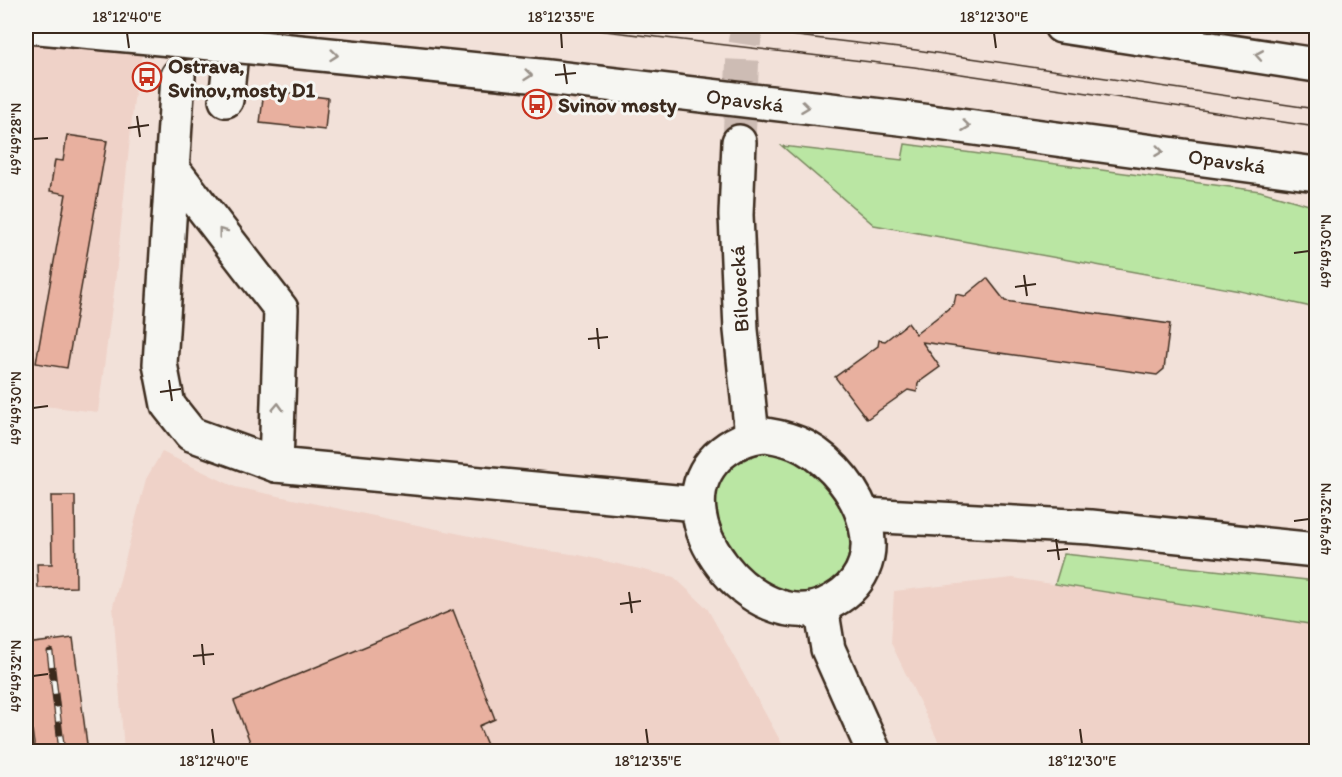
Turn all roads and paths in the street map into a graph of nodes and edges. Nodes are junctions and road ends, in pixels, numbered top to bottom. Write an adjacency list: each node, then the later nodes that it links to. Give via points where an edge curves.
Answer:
1 (28, 26): 9 (street, Opavská, one-way to 9, bridge, via 539,76 908,118)
2 (234, 26): 6 (street)
3 (1061, 26): 4 (street, one-way to 3)
4 (1317, 65)
5 (178, 76): 8 (street)
6 (226, 100)
7 (739, 142): 10 (street, Bílovecká, via 736,226)
8 (172, 168): 11 (street, one-way to 8, via 281,309); 11 (street, via 160,364 168,405 191,434)
9 (1317, 174)
10 (752, 436): 12 (street, via 724,450 714,460 699,486); 13 (street, via 778,437 814,453 846,484)
11 (276, 465): 12 (street)
12 (697, 504): 15 (street, via 706,540 735,579 778,607)
13 (864, 515): 14 (street, via 1091,527); 15 (street, via 868,542 862,569 846,592)
14 (1317, 550)
15 (821, 607): 16 (street, via 828,649)
16 (874, 752)

